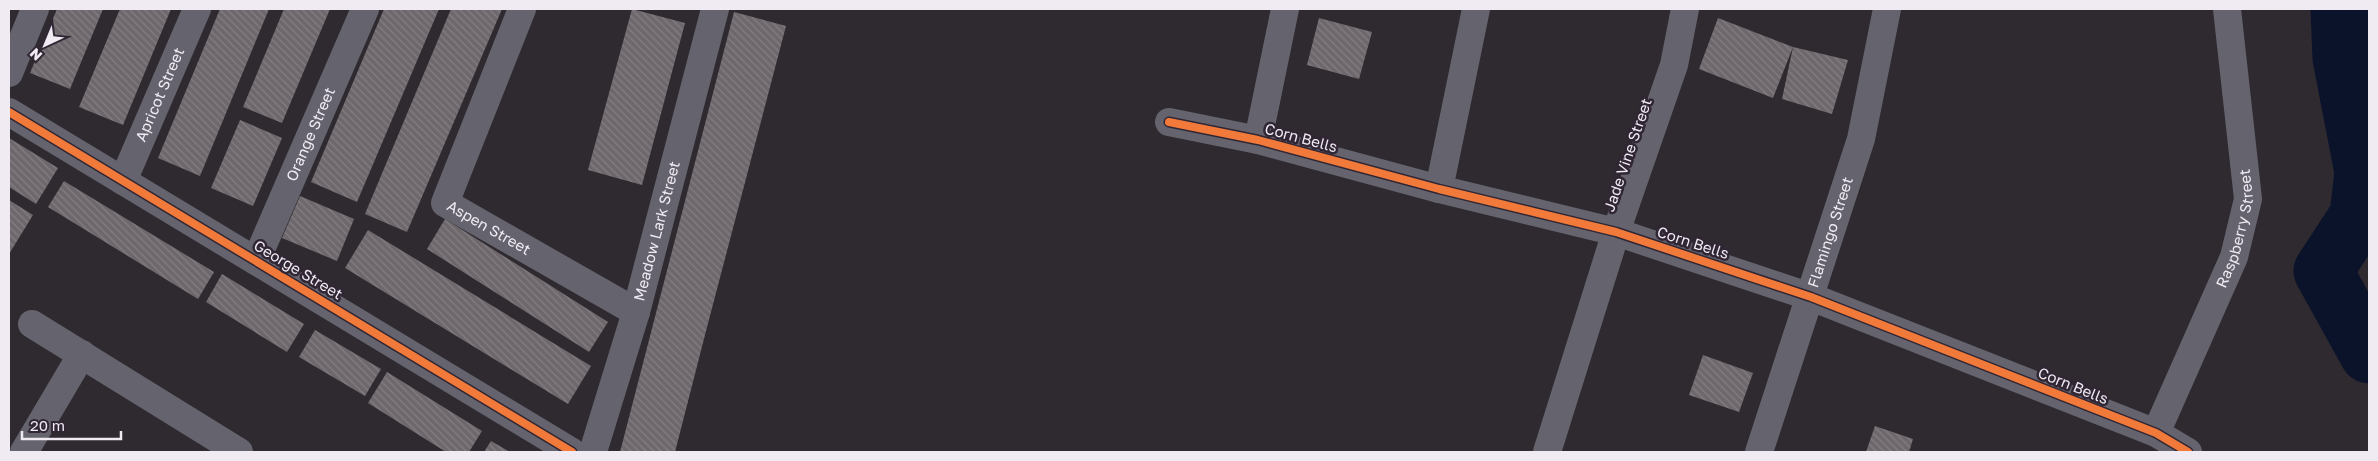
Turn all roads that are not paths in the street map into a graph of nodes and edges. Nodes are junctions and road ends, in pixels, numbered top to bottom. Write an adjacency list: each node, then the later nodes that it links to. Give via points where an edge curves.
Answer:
1 (35, 9): 11 (street)
2 (197, 9): 15 (street, Apricot Street)
3 (365, 9): 18 (street, Orange Street)
4 (522, 9): 20 (street, Aspen Street, via 445,203)
5 (715, 9): 20 (street, Meadow Lark Street)
6 (1285, 9): 14 (street)
7 (1476, 9): 16 (street)
8 (1685, 9): 17 (street, Jade Vine Street, via 1674,65)
9 (1887, 9): 19 (street, Flamingo Street, via 1861,139)
10 (2227, 9): 23 (street, Raspberry Street, via 2248,199 2234,257)
11 (9, 73)
12 (9, 112): 15 (street, George Street)
13 (1169, 122): 14 (street, Corn Bells)
14 (1258, 140): 16 (street, Corn Bells)
15 (124, 181): 18 (street, George Street)
16 (1440, 189): 17 (street, Corn Bells)
17 (1616, 232): 19 (street, Corn Bells); 28 (street, Jade Vine Street)
18 (256, 261): 26 (street, George Street)
19 (1811, 297): 23 (street, Corn Bells); 29 (street, Flamingo Street)
20 (636, 312): 27 (street, Meadow Lark Street)
21 (32, 324): 22 (street)
22 (82, 354): 24 (street); 25 (street)
23 (2156, 433): 30 (street, Corn Bells)
24 (24, 452)
25 (238, 452)
26 (572, 452)
27 (593, 452)
28 (1547, 452)
29 (1759, 452)
30 (2188, 452)

